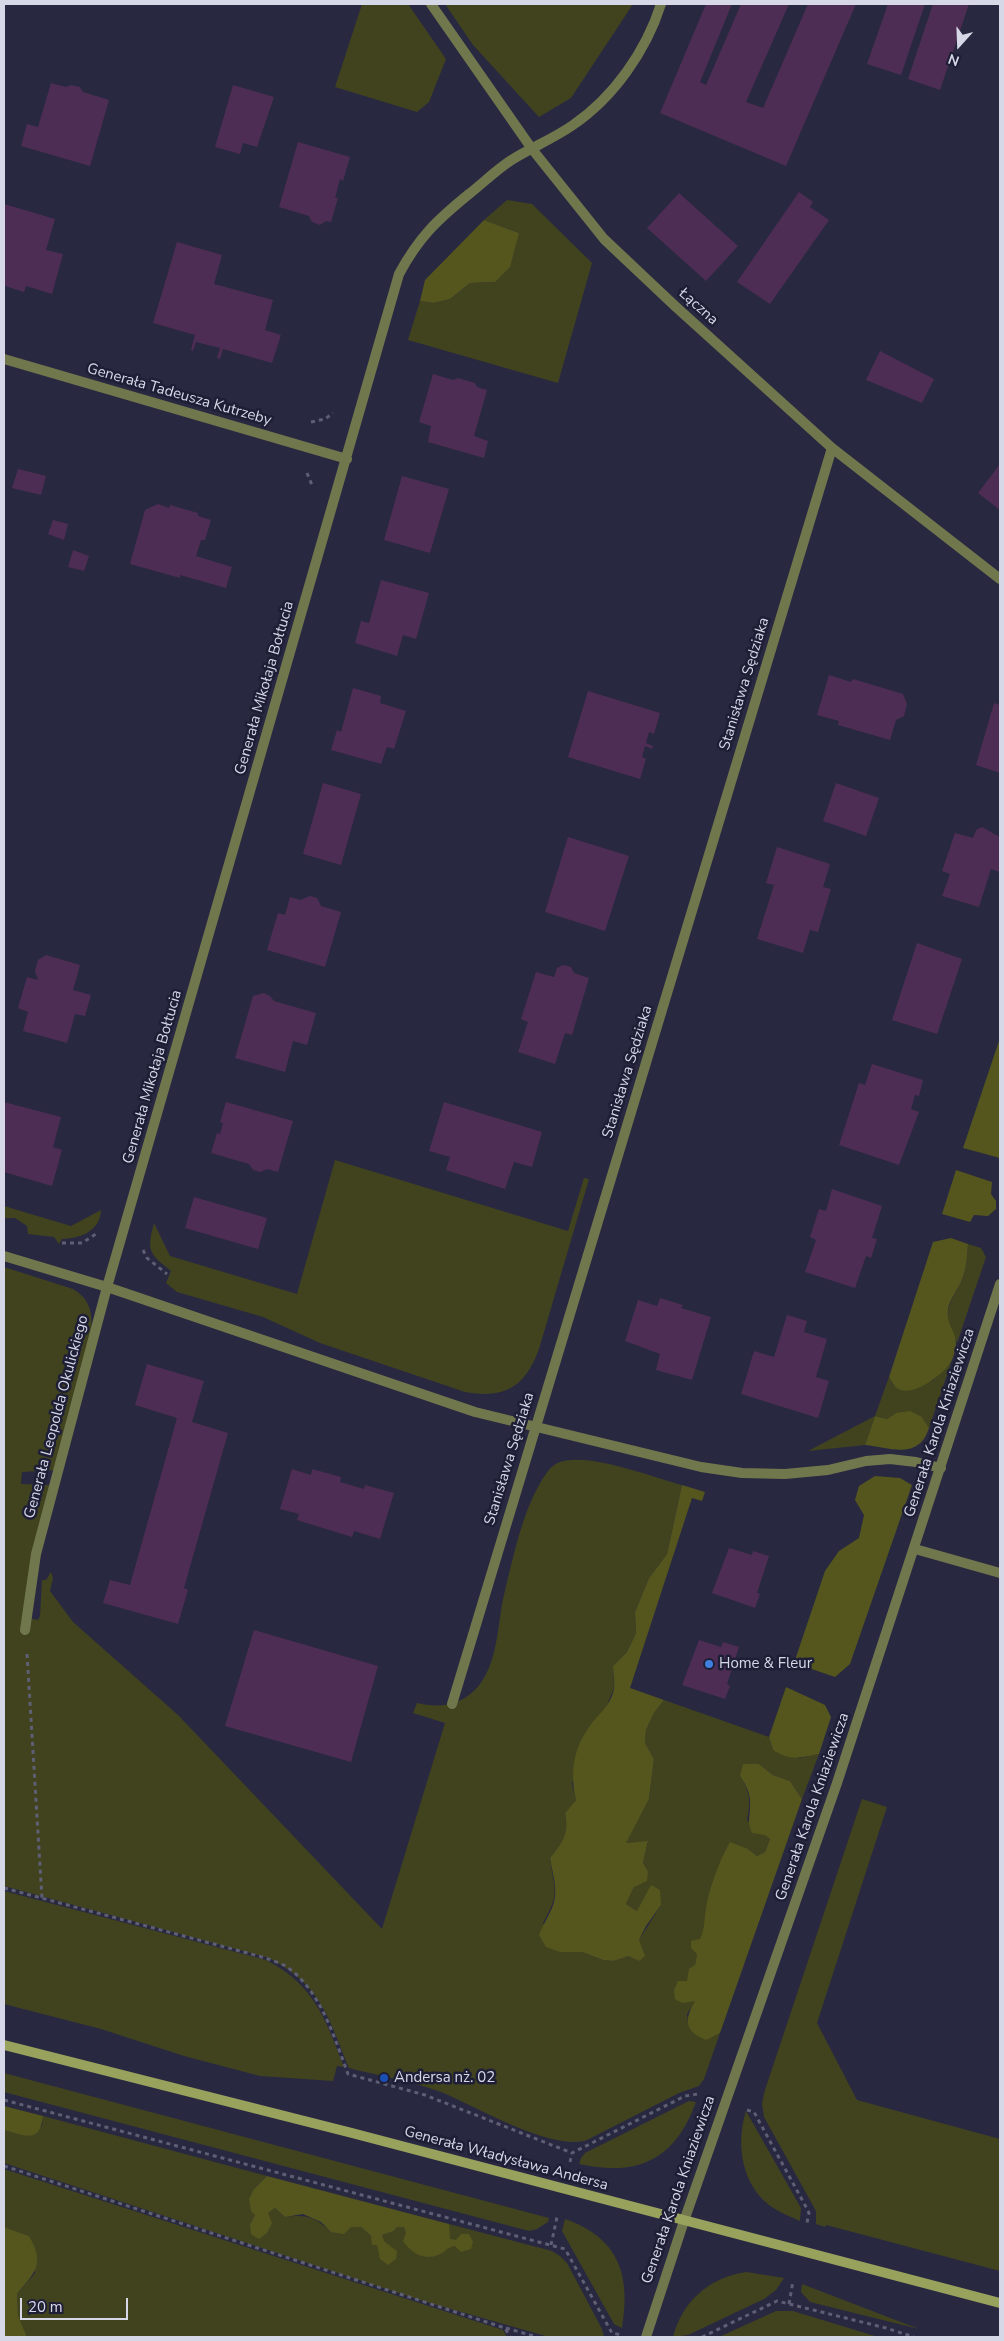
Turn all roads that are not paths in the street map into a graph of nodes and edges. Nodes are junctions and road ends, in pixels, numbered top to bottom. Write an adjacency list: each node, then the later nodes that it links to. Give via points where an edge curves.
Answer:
1 (431, 4): 3 (street, Łączna)
2 (660, 4): 3 (street, Generała Mikołaja Bołtucia, via 653,28 637,56 606,96 574,125)
3 (532, 149): 5 (street, Łączna, via 604,239); 6 (street, Generała Mikołaja Bołtucia, via 490,175 456,204 421,238 409,255 399,274)
4 (4, 359): 6 (street, Generała Tadeusza Kutrzeby)
5 (832, 448): 7 (street, Łączna); 11 (street, Stanisława Sędziaka)
6 (346, 459): 10 (street, Generała Mikołaja Bołtucia)
7 (1000, 579)
8 (4, 1256): 10 (street)
9 (1000, 1284): 12 (street, Generała Karola Kniaziewicza)
10 (108, 1287): 11 (street, via 475,1412); 15 (street, Generała Leopolda Okulickiego, via 36,1554)
11 (536, 1426): 12 (street, via 720,1471 763,1474 808,1472 890,1459); 16 (street, Stanisława Sędziaka)
12 (941, 1468): 13 (street, Generała Karola Kniaziewicza)
13 (915, 1549): 14 (street); 18 (street, Generała Karola Kniaziewicza, via 788,1927)
14 (1000, 1573)
15 (25, 1630)
16 (452, 1704)
17 (4, 2045): 18 (main road, Generała Władysława Andersa)
18 (684, 2222): 19 (main road, Generała Władysława Andersa); 20 (street, Generała Karola Kniaziewicza)
19 (1000, 2303)
20 (646, 2337)

